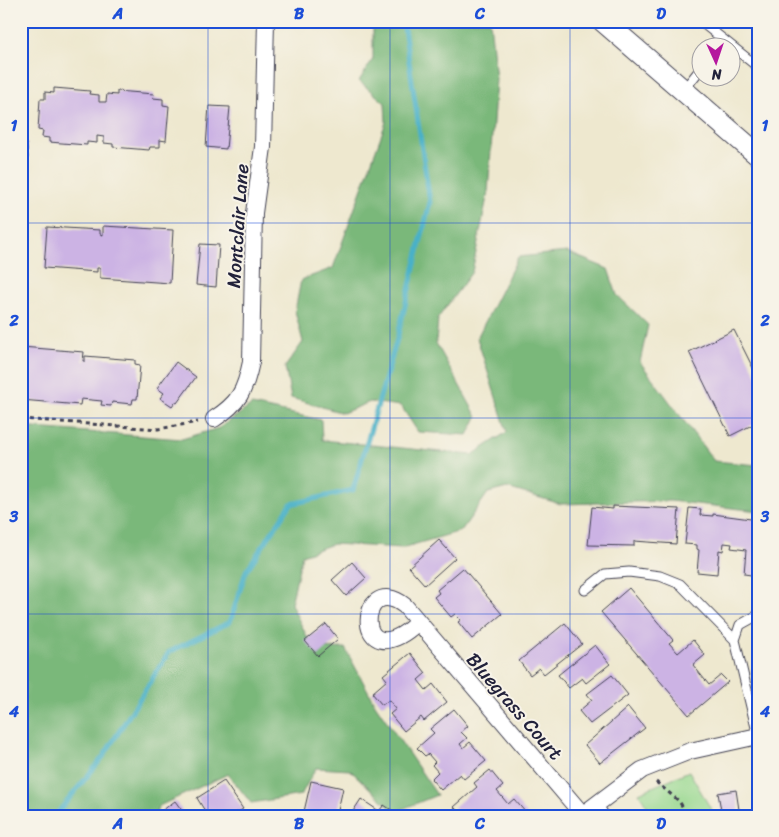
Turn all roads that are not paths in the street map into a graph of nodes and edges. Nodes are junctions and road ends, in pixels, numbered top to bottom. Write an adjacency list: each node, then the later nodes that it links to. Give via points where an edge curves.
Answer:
1 (266, 21): 10 (street, Montclair Lane, via 263,147 254,213 251,362 242,392 232,407)
2 (603, 21): 8 (street)
3 (700, 21): 4 (lane)
4 (715, 38)
5 (742, 57): 6 (lane)
6 (758, 67)
7 (692, 80): 8 (lane)
8 (683, 91): 9 (street)
9 (758, 154)
10 (214, 419)
11 (585, 590): 14 (lane, via 605,574 629,572 660,576 680,584)
12 (758, 615): 14 (lane, via 740,624)
13 (418, 622): 17 (street, Bluegrass Court)
14 (735, 640): 15 (lane)
15 (758, 736): 16 (street, via 690,751 642,770)
16 (601, 810): 17 (street)
17 (582, 815)

